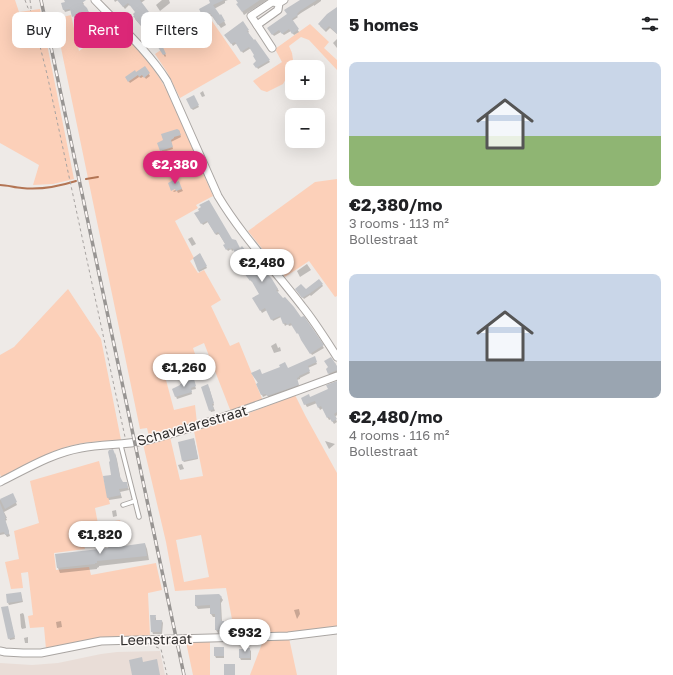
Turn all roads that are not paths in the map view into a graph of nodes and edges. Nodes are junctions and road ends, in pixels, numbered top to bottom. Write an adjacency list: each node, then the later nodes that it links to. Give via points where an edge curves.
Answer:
1 (95, 0): 4 (street, via 160,69 227,210 304,307)
2 (282, 2): 3 (street, via 272,2 251,16)
3 (272, 48)
4 (337, 357)
5 (337, 376): 6 (street, Schavelarestraat, via 208,423 144,441)
6 (123, 444): 7 (street, Schavelarestraat, via 68,451 52,456); 8 (lane, via 121,446)
7 (0, 482)
8 (135, 501): 9 (lane); 10 (lane)
9 (123, 505)
10 (139, 517)
11 (337, 630): 12 (street, Leenstraat, via 288,636 101,641 41,653)
12 (0, 651)

